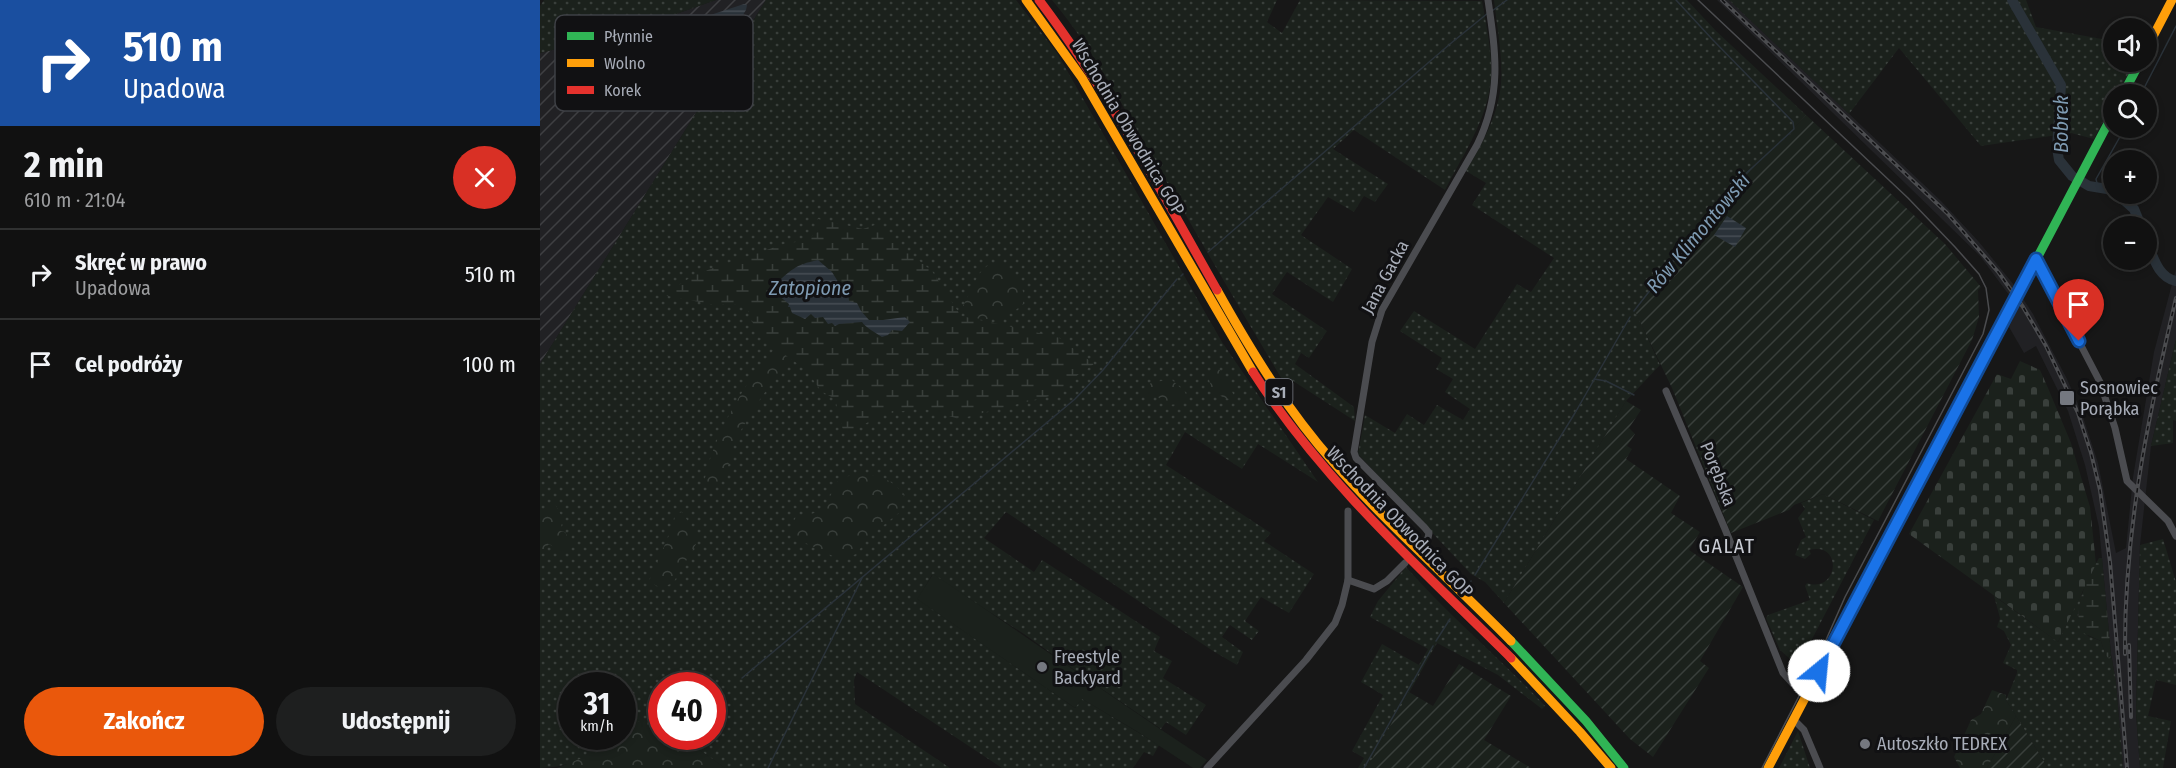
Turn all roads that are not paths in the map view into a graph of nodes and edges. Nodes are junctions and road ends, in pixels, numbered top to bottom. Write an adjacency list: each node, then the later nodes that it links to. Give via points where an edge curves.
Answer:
1 (1026, 0): 17 (main road, Wschodnia Obwodnica GOP / S1, via 1082,78 1245,360 1308,449 1346,494 1538,685)
2 (1040, 0): 18 (main road, Wschodnia Obwodnica GOP / S1, via 1102,90 1239,330 1293,413 1357,490 1545,676)
3 (1488, 0): 11 (street, Jana Gacka, via 1496,78 1488,119 1477,146 1377,322 1355,445 1356,458 1429,533)
4 (2172, 0): 5 (main road)
5 (2157, 29)
6 (2103, 133): 7 (main road)
7 (2036, 259): 10 (street, via 2100,382 2127,481 2168,521); 14 (main road)
8 (1666, 391): 14 (street, Porębska, via 1783,673 1793,684)
9 (1348, 511): 13 (street)
10 (2176, 536)
11 (1421, 546)
12 (1405, 563): 13 (street, via 1374,590)
13 (1348, 580): 16 (street, via 1335,623 1325,638)
14 (1809, 691): 15 (main road)
15 (1794, 720): 19 (main road); 20 (street, via 1804,730)
16 (1207, 768)
17 (1611, 768)
18 (1624, 768)
19 (1768, 768)
20 (1820, 768)

